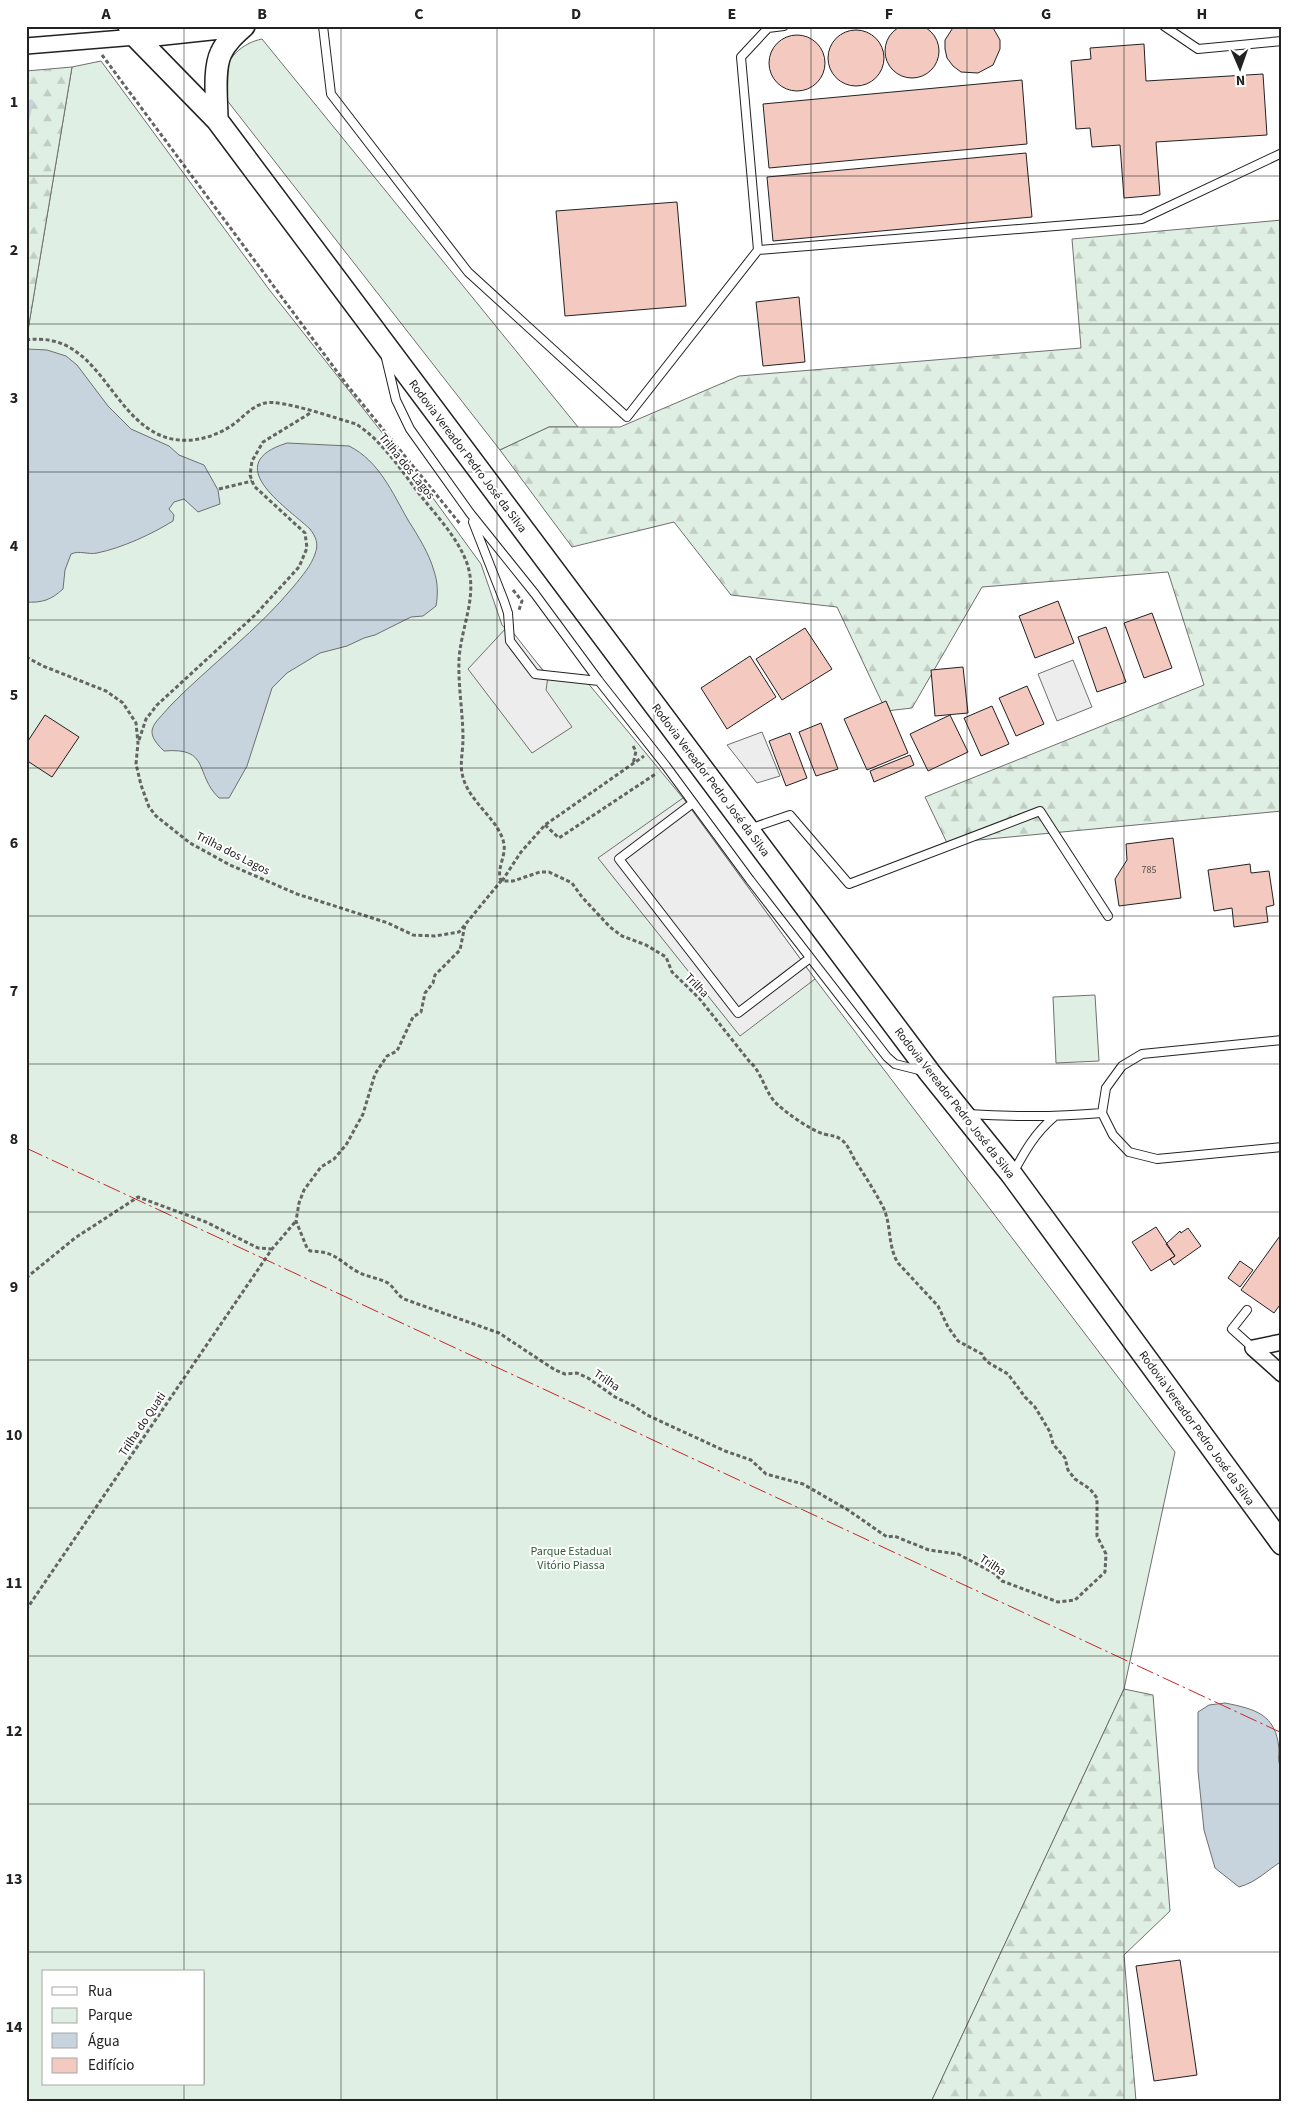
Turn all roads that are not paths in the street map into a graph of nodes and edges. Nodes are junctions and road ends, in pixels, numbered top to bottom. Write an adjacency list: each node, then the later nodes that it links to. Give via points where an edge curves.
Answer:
1 (239, 26): 6 (main road)
2 (244, 26): 9 (main road, via 220,54 216,78)
3 (323, 26): 11 (lane, via 331,94 468,272 628,417)
4 (784, 26): 11 (lane, via 768,28 740,57)
5 (1164, 26): 7 (lane, via 1198,48)
6 (133, 32): 8 (street); 9 (main road, Rodovia Vereador Pedro José da Silva)
7 (1282, 41)
8 (26, 46)
9 (217, 120): 12 (main road, Rodovia Vereador Pedro José da Silva)
10 (1282, 153): 11 (lane, via 1142,219)
11 (758, 250)
12 (382, 341): 13 (lane, via 396,400 410,429); 16 (main road, Rodovia Vereador Pedro José da Silva)
13 (470, 513): 14 (lane); 14 (lane, via 508,613 510,640 535,674)
14 (599, 681): 15 (lane)
15 (693, 802): 18 (lane); 18 (lane, via 619,859 738,1013)
16 (747, 829): 17 (lane, via 790,815 850,884 1040,811); 20 (main road, Rodovia Vereador Pedro José da Silva)
17 (1108, 916)
18 (810, 958): 20 (lane, via 887,1057 895,1064)
19 (1282, 1040): 22 (lane, via 1142,1054 1122,1066 1106,1088)
20 (930, 1073): 21 (main road, Rodovia Vereador Pedro José da Silva)
21 (962, 1113): 23 (lane); 25 (main road, Rodovia Vereador Pedro José da Silva)
22 (1102, 1113): 23 (lane); 24 (lane, via 1113,1134 1129,1152 1157,1159)
23 (1054, 1117): 25 (lane, via 1030,1141)
24 (1282, 1147)
25 (1012, 1175): 30 (main road, Rodovia Vereador Pedro José da Silva)
26 (1248, 1310): 28 (lane, via 1232,1329)
27 (1282, 1342): 28 (street)
28 (1253, 1348): 29 (street)
29 (1282, 1374)
30 (1282, 1544)

